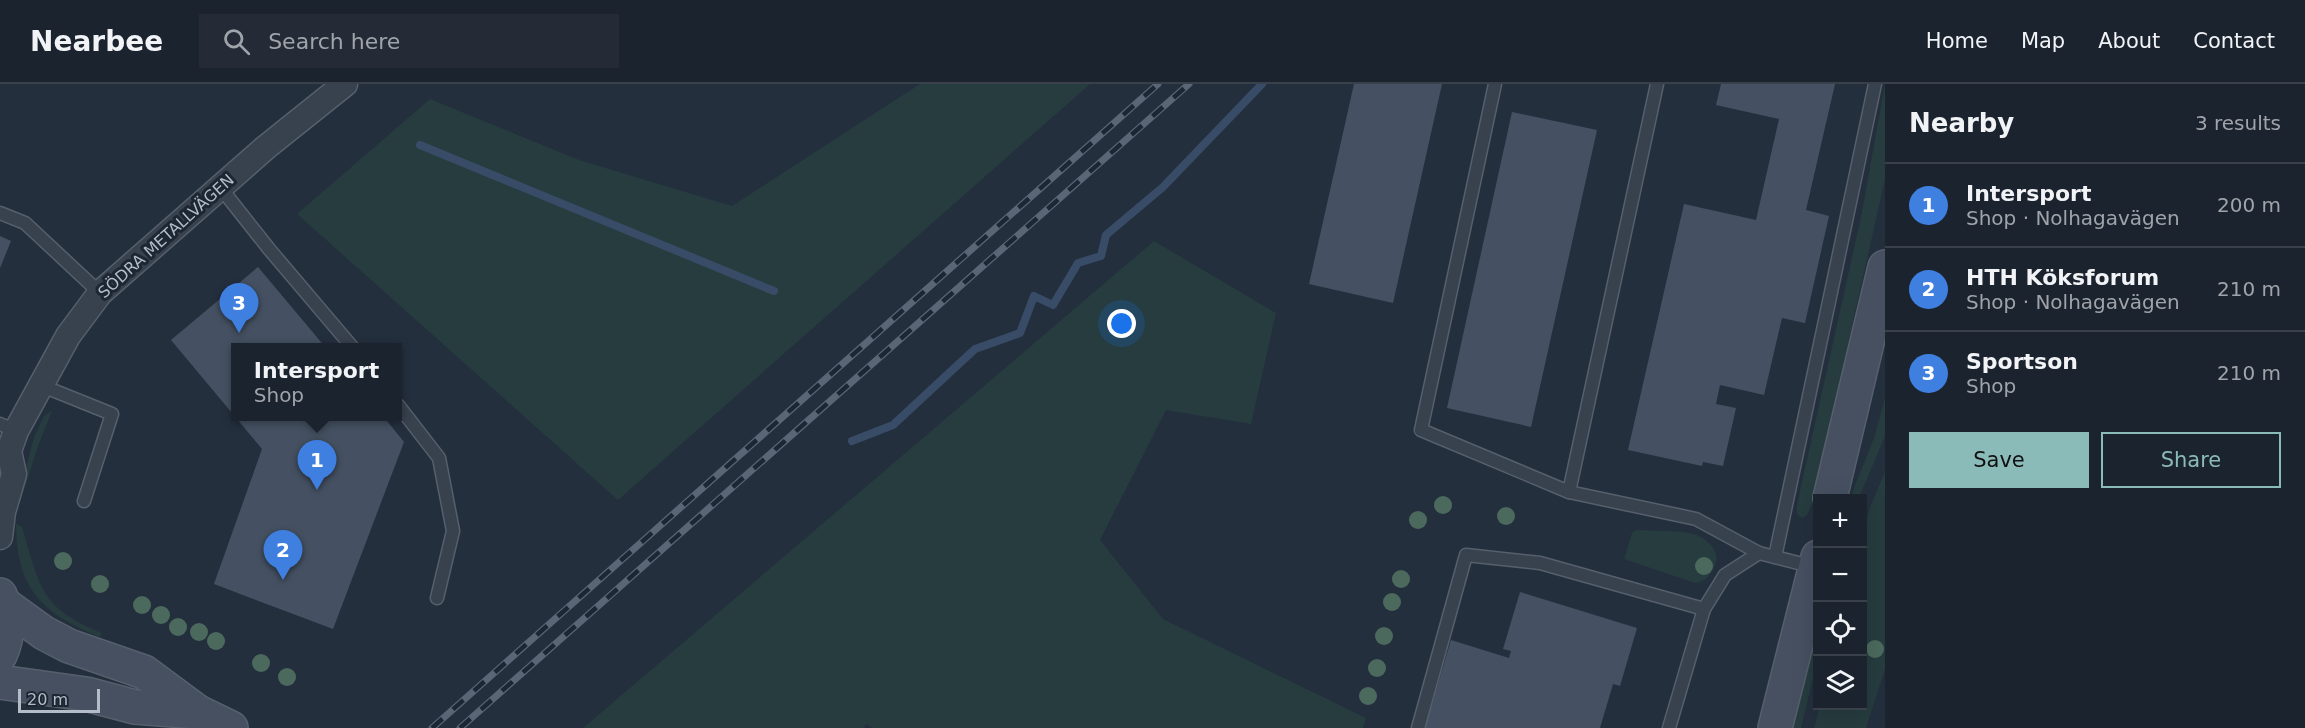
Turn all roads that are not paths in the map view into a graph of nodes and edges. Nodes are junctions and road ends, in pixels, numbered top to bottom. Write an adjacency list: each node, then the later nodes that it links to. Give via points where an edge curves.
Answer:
1 (345, 84): 5 (street, SÖDRA METALLVÄGEN)
2 (1495, 84): 13 (lane, via 1422,430)
3 (1656, 84): 13 (lane)
4 (1875, 84): 18 (lane)
5 (220, 187): 8 (street, SÖDRA METALLVÄGEN); 9 (lane)
6 (0, 213): 8 (lane, via 25,223)
7 (1885, 267): 14 (street)
8 (100, 293): 10 (street, SÖDRA METALLVÄGEN, via 68,336)
9 (349, 343)
10 (40, 385): 12 (street, SÖDRA METALLVÄGEN); 15 (lane, via 112,414)
11 (402, 410): 21 (lane, via 440,458 453,531)
12 (6, 441): 16 (street, SÖDRA METALLVÄGEN, via 14,474)
13 (1569, 492): 17 (lane, via 1696,519)
14 (1831, 494)
15 (84, 501)
16 (0, 537)
17 (1759, 553): 18 (lane); 23 (lane, via 1725,575)
18 (1775, 557): 19 (lane)
19 (1813, 562)
20 (1813, 574): 30 (street)
21 (437, 598)
22 (2, 599): 24 (street, via 8,625); 26 (street, via 44,633 69,646 144,672)
23 (1704, 609): 28 (lane, via 1540,563 1466,555); 29 (lane)
24 (0, 655)
25 (0, 682): 26 (street, via 86,694 135,707)
26 (198, 712): 27 (street)
27 (231, 728)
28 (1418, 728)
29 (1669, 728)
30 (1775, 728)

